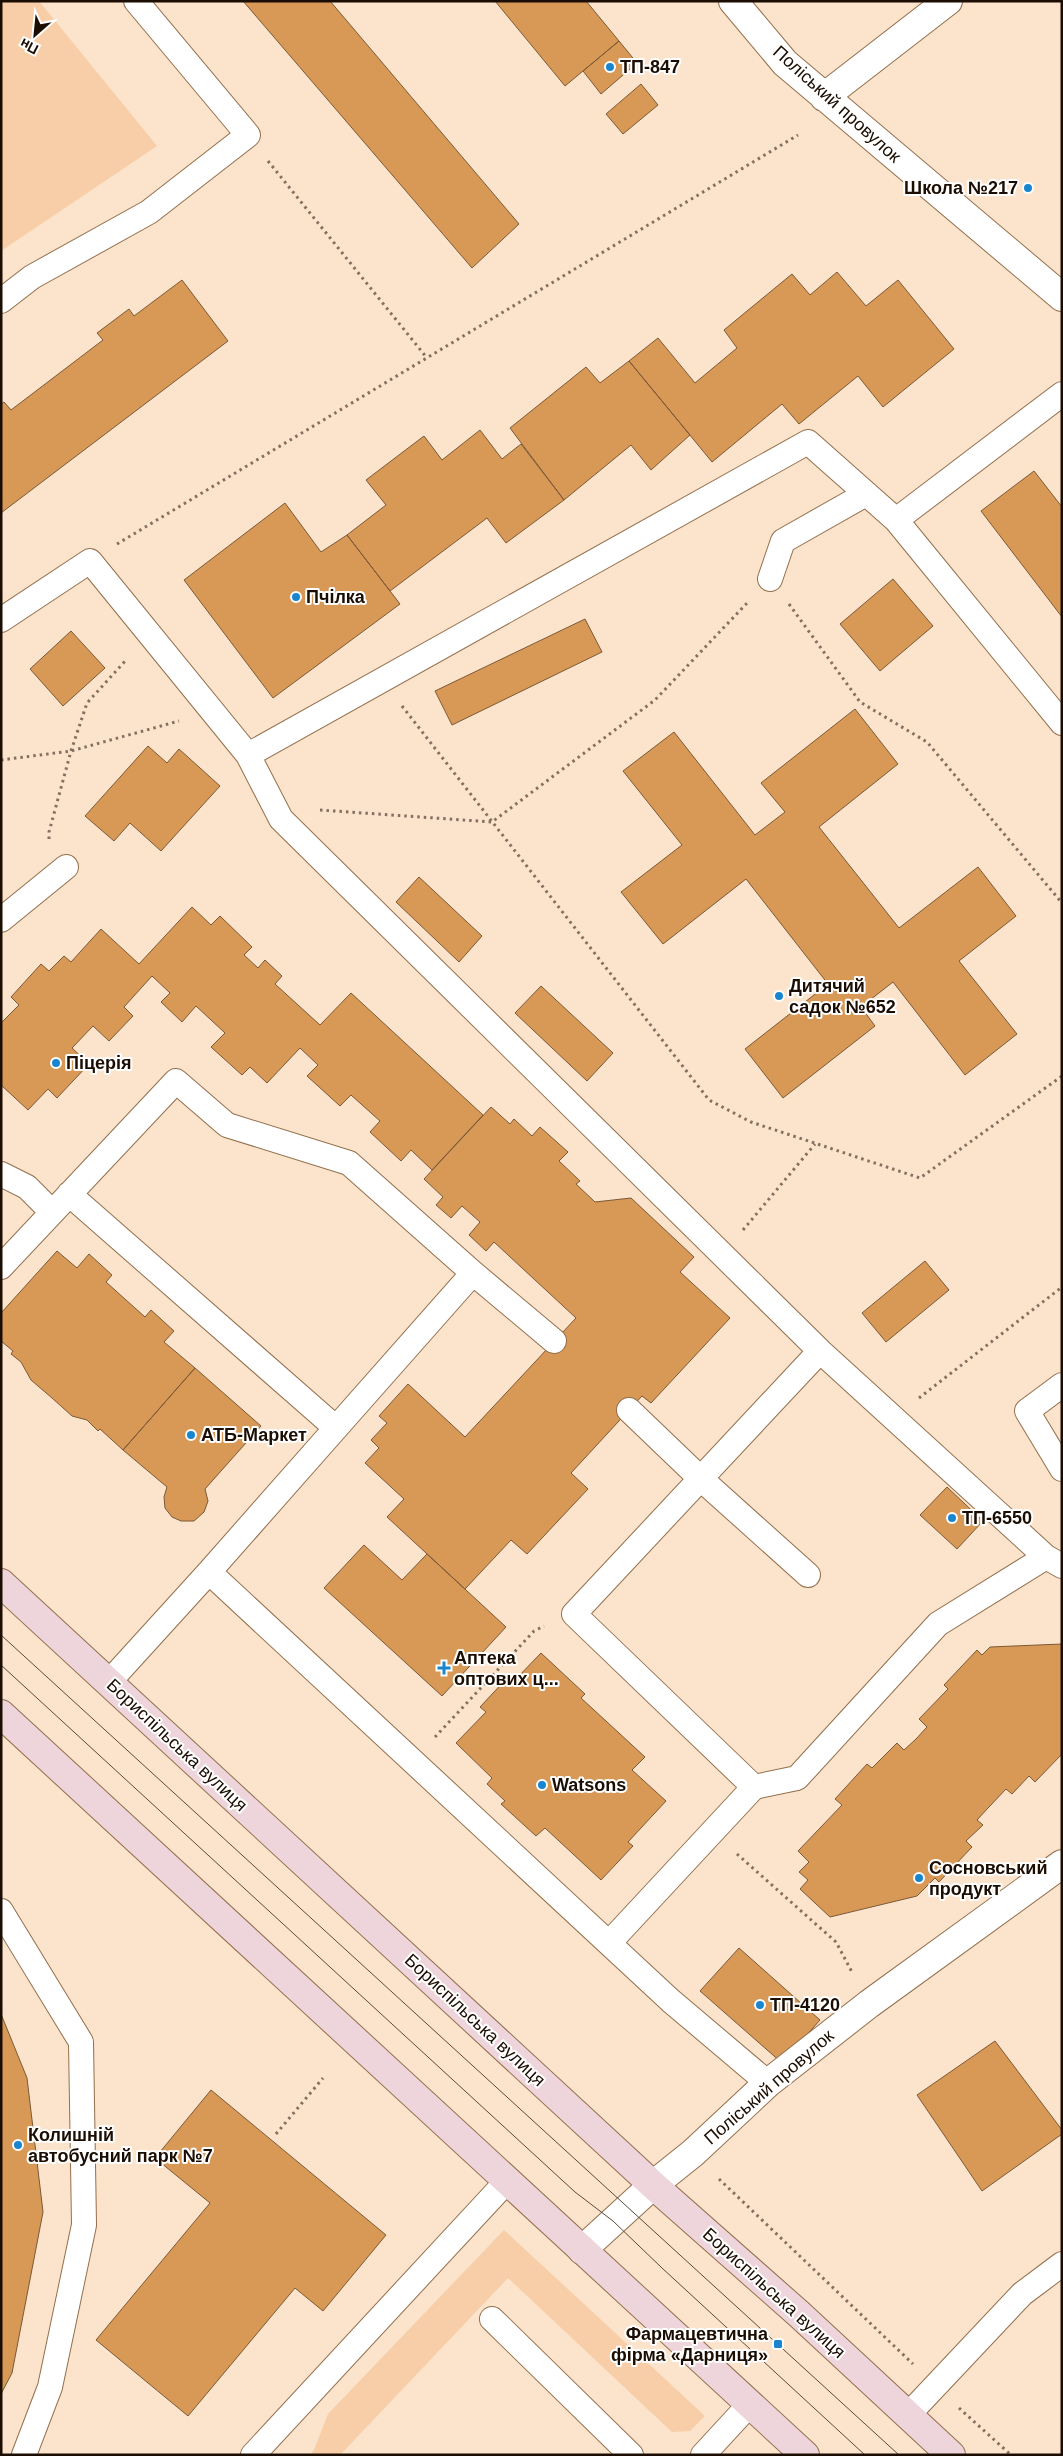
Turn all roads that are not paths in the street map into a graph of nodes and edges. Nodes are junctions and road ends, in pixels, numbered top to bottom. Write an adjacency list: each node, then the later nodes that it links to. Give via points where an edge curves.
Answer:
1 (136, 1): 6 (lane, via 248,135 149,212 32,277)
2 (733, 1): 4 (street, Поліський провулок, via 785,63)
3 (948, 1): 4 (street)
4 (824, 97): 5 (street, Поліський провулок)
5 (1062, 298)
6 (1, 301)
7 (1062, 394): 9 (lane)
8 (866, 494): 9 (lane); 10 (lane, via 783,541); 13 (lane, via 808,442)
9 (896, 520): 12 (lane)
10 (770, 579)
11 (1, 620): 13 (lane, via 90,561)
12 (1062, 723)
13 (248, 755): 22 (lane, via 281,819)
14 (58, 873): 15 (lane)
15 (1, 920)
16 (1, 1174): 18 (lane, via 27,1187)
17 (68, 1194): 18 (lane); 20 (lane, via 176,1081 227,1125 349,1163); 25 (lane)
18 (52, 1212): 19 (lane)
19 (1, 1267)
20 (472, 1273): 21 (lane); 25 (lane)
21 (554, 1341)
22 (820, 1351): 27 (lane); 28 (lane)
23 (1062, 1385): 26 (lane, via 1027,1411)
24 (629, 1410): 27 (lane)
25 (336, 1428): 29 (lane)
26 (1062, 1469)
27 (701, 1479): 30 (lane); 34 (lane, via 574,1614)
28 (1054, 1561): 34 (lane, via 938,1624 797,1778)
29 (210, 1572): 32 (lane); 37 (lane)
30 (808, 1575)
31 (1, 1582): 32 (main road, Бориспільська вулиця)
32 (109, 1682): 40 (main road, Бориспільська вулиця)
33 (1, 1714): 39 (main road)
34 (754, 1787): 37 (lane)
35 (1062, 1864): 38 (street, Поліський провулок, via 869,2004)
36 (1, 1911): 46 (lane, via 81,2042 84,2226 50,2387)
37 (609, 1943): 38 (lane, via 671,2001)
38 (768, 2083): 40 (street, Поліський провулок, via 693,2154)
39 (507, 2181): 41 (main road); 47 (lane)
40 (653, 2185): 41 (street, Поліський провулок); 45 (main road, Бориспільська вулиця)
41 (582, 2250): 44 (main road)
42 (1062, 2264): 45 (lane, via 1022,2294)
43 (492, 2319): 48 (lane)
44 (750, 2404): 49 (lane); 50 (main road)
45 (908, 2415): 51 (main road, Бориспільська вулиця)
46 (24, 2455)
47 (253, 2455)
48 (631, 2455)
49 (703, 2455)
50 (805, 2455)
51 (950, 2455)

